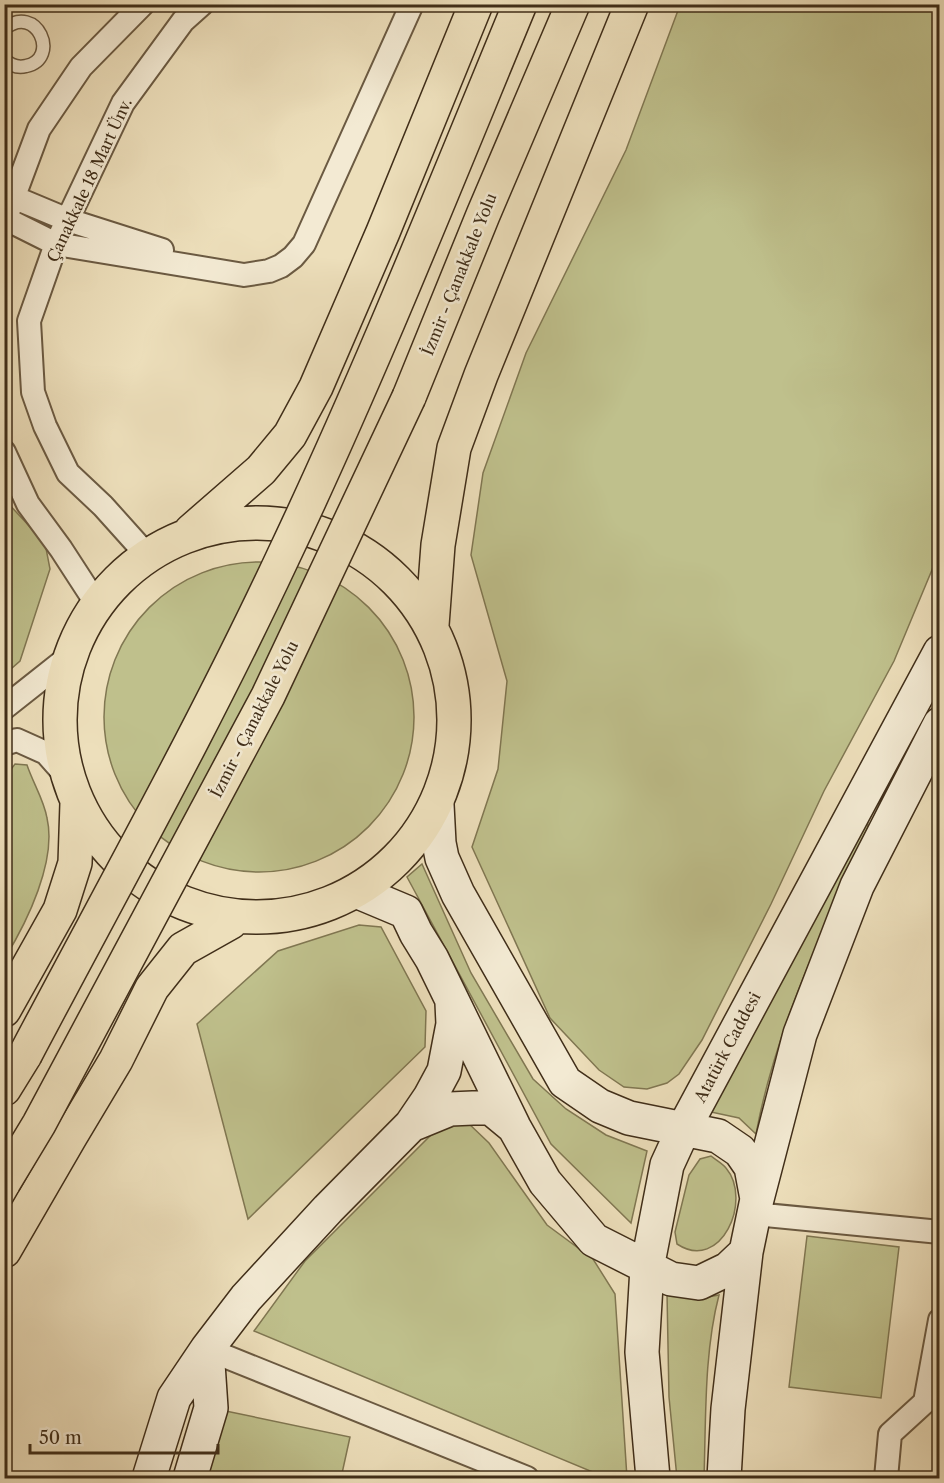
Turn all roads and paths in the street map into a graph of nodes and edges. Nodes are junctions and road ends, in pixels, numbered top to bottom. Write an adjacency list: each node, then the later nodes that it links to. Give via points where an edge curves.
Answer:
1 (143, 4): 10 (street, via 81,67 39,129)
2 (202, 4): 12 (street, Çanakkale 18 Mart Ünv., via 183,21 123,103)
3 (412, 4): 14 (street, via 304,244 293,257 269,271)
4 (476, 4): 18 (highway, via 316,387 290,435 261,470)
5 (520, 4): 33 (highway, bridge, via 354,404 282,559 224,678)
6 (573, 4): 37 (highway, İzmir - Çanakkale Yolu, bridge, via 409,397 268,696 39,1124)
7 (632, 4): 21 (highway, via 454,448 438,545)
8 (4, 29): 9 (lane, via 25,22 38,29 44,42 40,57 29,66)
9 (6, 63)
10 (9, 195): 11 (street); 12 (street)
11 (5, 220): 13 (street)
12 (68, 220): 13 (street, Çanakkale 18 Mart Ünv.); 14 (street)
13 (56, 244): 14 (street); 19 (street, Çanakkale 18 Mart Ünv., via 29,321 33,392 68,473)
14 (232, 273)
15 (4, 452): 17 (street)
16 (4, 481): 17 (lane)
17 (26, 500): 20 (street)
18 (191, 531): 19 (highway); 21 (highway, via 236,523 294,526 349,544 397,579)
19 (147, 555): 20 (highway, via 121,576)
20 (98, 606): 23 (highway)
21 (432, 625): 28 (highway, via 453,683 454,745)
22 (939, 652): 36 (main road, Atatürk Caddesi)
23 (66, 659): 24 (street); 27 (highway, via 59,731)
24 (4, 708)
25 (939, 724): 38 (main road, via 856,886 800,1034)
26 (4, 744): 27 (street, via 17,740 46,753)
27 (73, 791): 30 (highway, via 111,854 159,892); 32 (highway, via 75,862 60,910)
28 (437, 805): 29 (highway, via 403,854); 36 (main road, via 442,858 458,894 565,1082 600,1106 629,1118)
29 (356, 891): 30 (highway, via 318,908); 31 (main road, via 406,912)
30 (231, 922): 40 (highway, via 183,948 152,988 116,1060)
31 (452, 1001): 34 (main road, via 453,1024 444,1071); 35 (main road)
32 (4, 1010)
33 (4, 1089)
34 (411, 1125): 35 (main road, via 450,1109 491,1108); 44 (main road, via 254,1290)
35 (514, 1127): 42 (main road, via 545,1182 594,1240)
36 (684, 1128): 38 (main road, via 718,1136 740,1151 750,1167); 42 (main road, Atatürk Caddesi, via 667,1165)
37 (4, 1182)
38 (756, 1206): 39 (street); 41 (main road)
39 (939, 1232)
40 (4, 1251)
41 (746, 1252): 42 (main road, via 728,1269 699,1283 671,1279); 49 (main road)
42 (647, 1268): 48 (main road, Atatürk Caddesi, via 642,1352)
43 (939, 1320): 50 (street, via 925,1402 890,1434)
44 (207, 1349): 45 (main road, via 174,1398); 46 (main road, via 211,1408); 47 (street)
45 (149, 1479)
46 (190, 1479)
47 (527, 1479)
48 (653, 1479)
49 (724, 1479)
50 (886, 1479)

